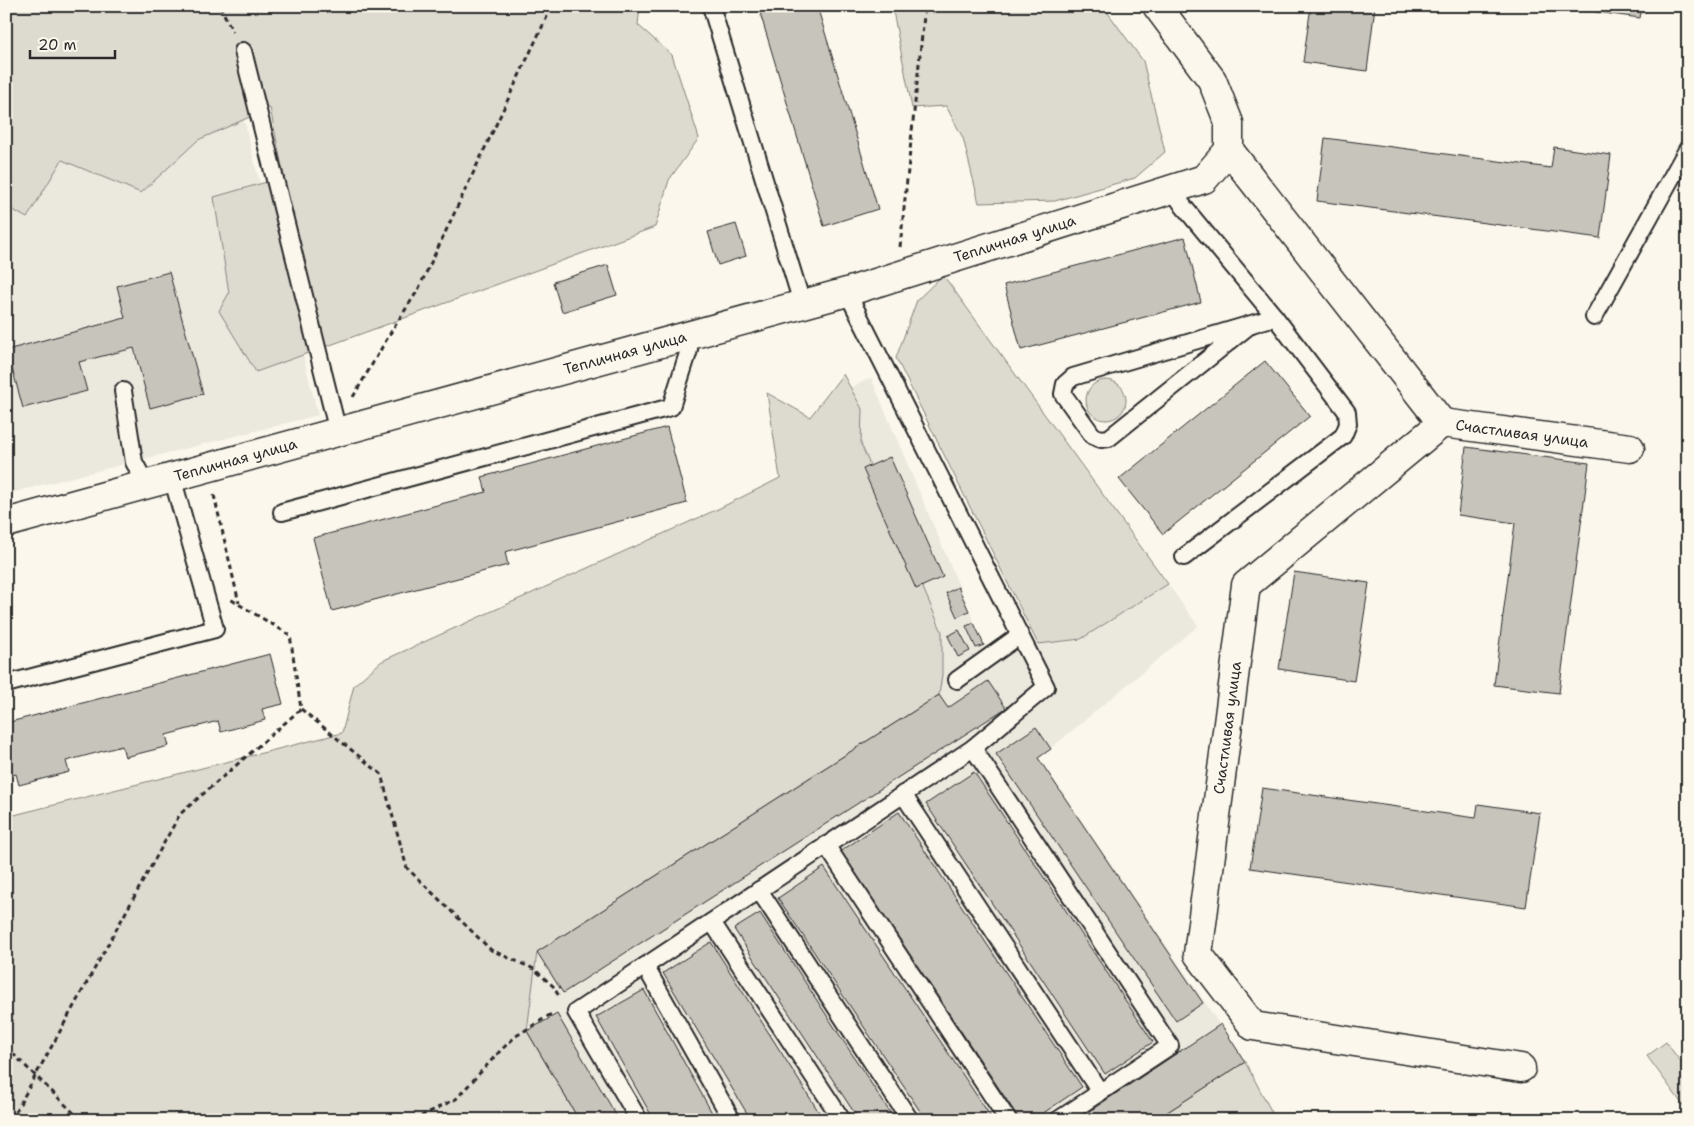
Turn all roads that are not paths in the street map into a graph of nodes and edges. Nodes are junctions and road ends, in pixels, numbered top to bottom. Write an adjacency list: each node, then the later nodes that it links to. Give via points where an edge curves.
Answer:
1 (711, 6): 8 (lane)
2 (1157, 6): 5 (street, via 1212,80 1229,123)
3 (243, 51): 15 (lane)
4 (1688, 148): 10 (lane)
5 (1230, 150): 6 (street, Тепличная улица, via 1204,179); 14 (street)
6 (1172, 189): 7 (street, Тепличная улица); 9 (lane)
7 (847, 292): 8 (street, Тепличная улица); 22 (lane)
8 (802, 303): 12 (street, Тепличная улица)
9 (1275, 317): 11 (lane); 21 (lane, via 1347,412 1348,424 1343,436)
10 (1594, 317)
11 (1250, 325): 11 (lane, via 1073,377 1065,384 1063,394 1093,436 1101,440 1109,438)
12 (680, 337): 15 (street, Тепличная улица); 19 (lane, via 689,350 670,407)
13 (123, 391): 18 (lane, via 134,462)
14 (1442, 423): 16 (street, Счастливая улица); 31 (street, Счастливая улица, via 1246,585 1198,954 1253,1026)
15 (338, 432): 17 (street, Тепличная улица)
16 (1630, 448)
17 (172, 477): 18 (street, Тепличная улица); 24 (lane, via 215,629)
18 (146, 484): 20 (street, Тепличная улица)
19 (282, 512)
20 (6, 523)
21 (1184, 557)
22 (1020, 635): 23 (lane); 25 (lane, via 1046,687)
23 (957, 680)
24 (6, 684)
25 (973, 748): 26 (lane); 32 (lane, via 1170,1046)
26 (903, 794): 27 (lane); 32 (lane)
27 (826, 845): 28 (lane); 37 (lane)
28 (759, 890): 29 (lane); 36 (lane)
29 (712, 922): 30 (lane); 35 (lane)
30 (644, 966): 33 (lane, via 571,1009); 34 (lane)
31 (1521, 1068)
32 (1100, 1092): 38 (lane)
33 (639, 1120)
34 (732, 1120)
35 (842, 1120)
36 (910, 1120)
37 (1008, 1120)
38 (1058, 1120)

